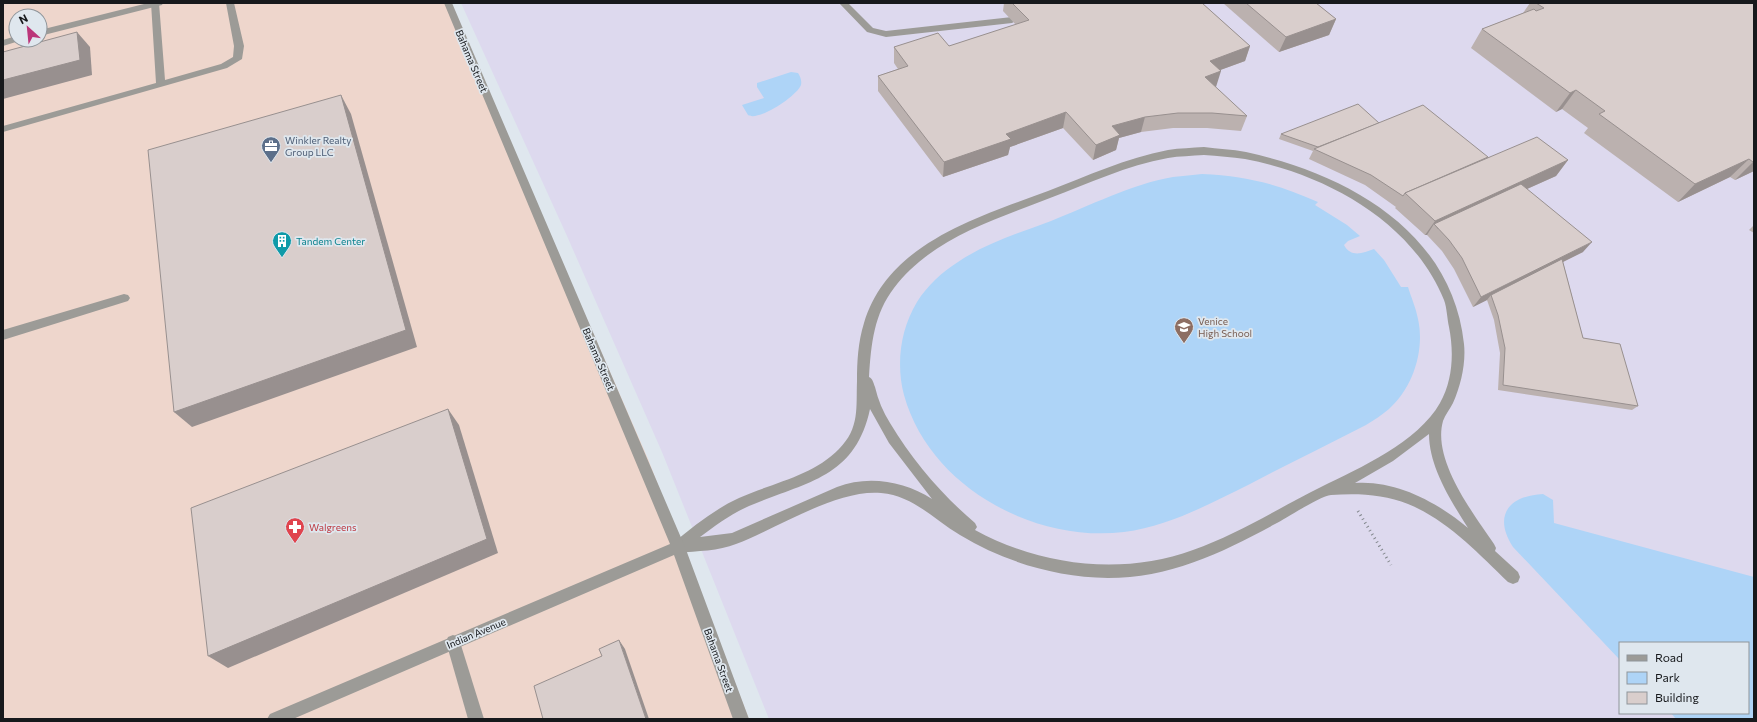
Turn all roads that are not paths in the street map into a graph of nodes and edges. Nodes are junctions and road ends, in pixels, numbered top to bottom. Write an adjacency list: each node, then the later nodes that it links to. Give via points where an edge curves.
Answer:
1 (156, 3): 6 (street); 7 (street)
2 (230, 3): 7 (street, via 239,46 237,59 218,69)
3 (448, 3): 14 (street, Bahama Street)
4 (844, 3): 5 (street, via 870,30 886,34)
5 (1012, 20)
6 (48, 31)
7 (161, 85): 8 (street)
8 (3, 129)
9 (124, 298): 10 (street)
10 (3, 335)
11 (865, 358): 12 (street, via 871,316 890,283 916,257 955,232 993,215 1130,164 1168,154 1224,152 1285,165 1330,182 1393,222 1419,250 1445,289 1458,333 1457,372 1452,391); 14 (street, via 864,409 857,432 844,453 828,466 812,474 729,509); 15 (street, via 868,385 874,403 911,466 945,505)
12 (1437, 419): 13 (street, via 1400,450); 13 (street, via 1434,433 1436,447 1449,480 1479,533 1513,577 1471,537 1424,504 1378,490 1352,487)
13 (1322, 492): 15 (street, via 1223,544 1160,567 1127,571 1059,567)
14 (678, 546): 15 (street, via 732,539 842,491 867,486 891,488 912,495 953,523); 16 (street, Indian Avenue); 19 (street, Bahama Street)
15 (996, 547)
16 (453, 642): 17 (street, Indian Avenue); 18 (street)
17 (274, 719)
18 (476, 719)
19 (741, 719)

